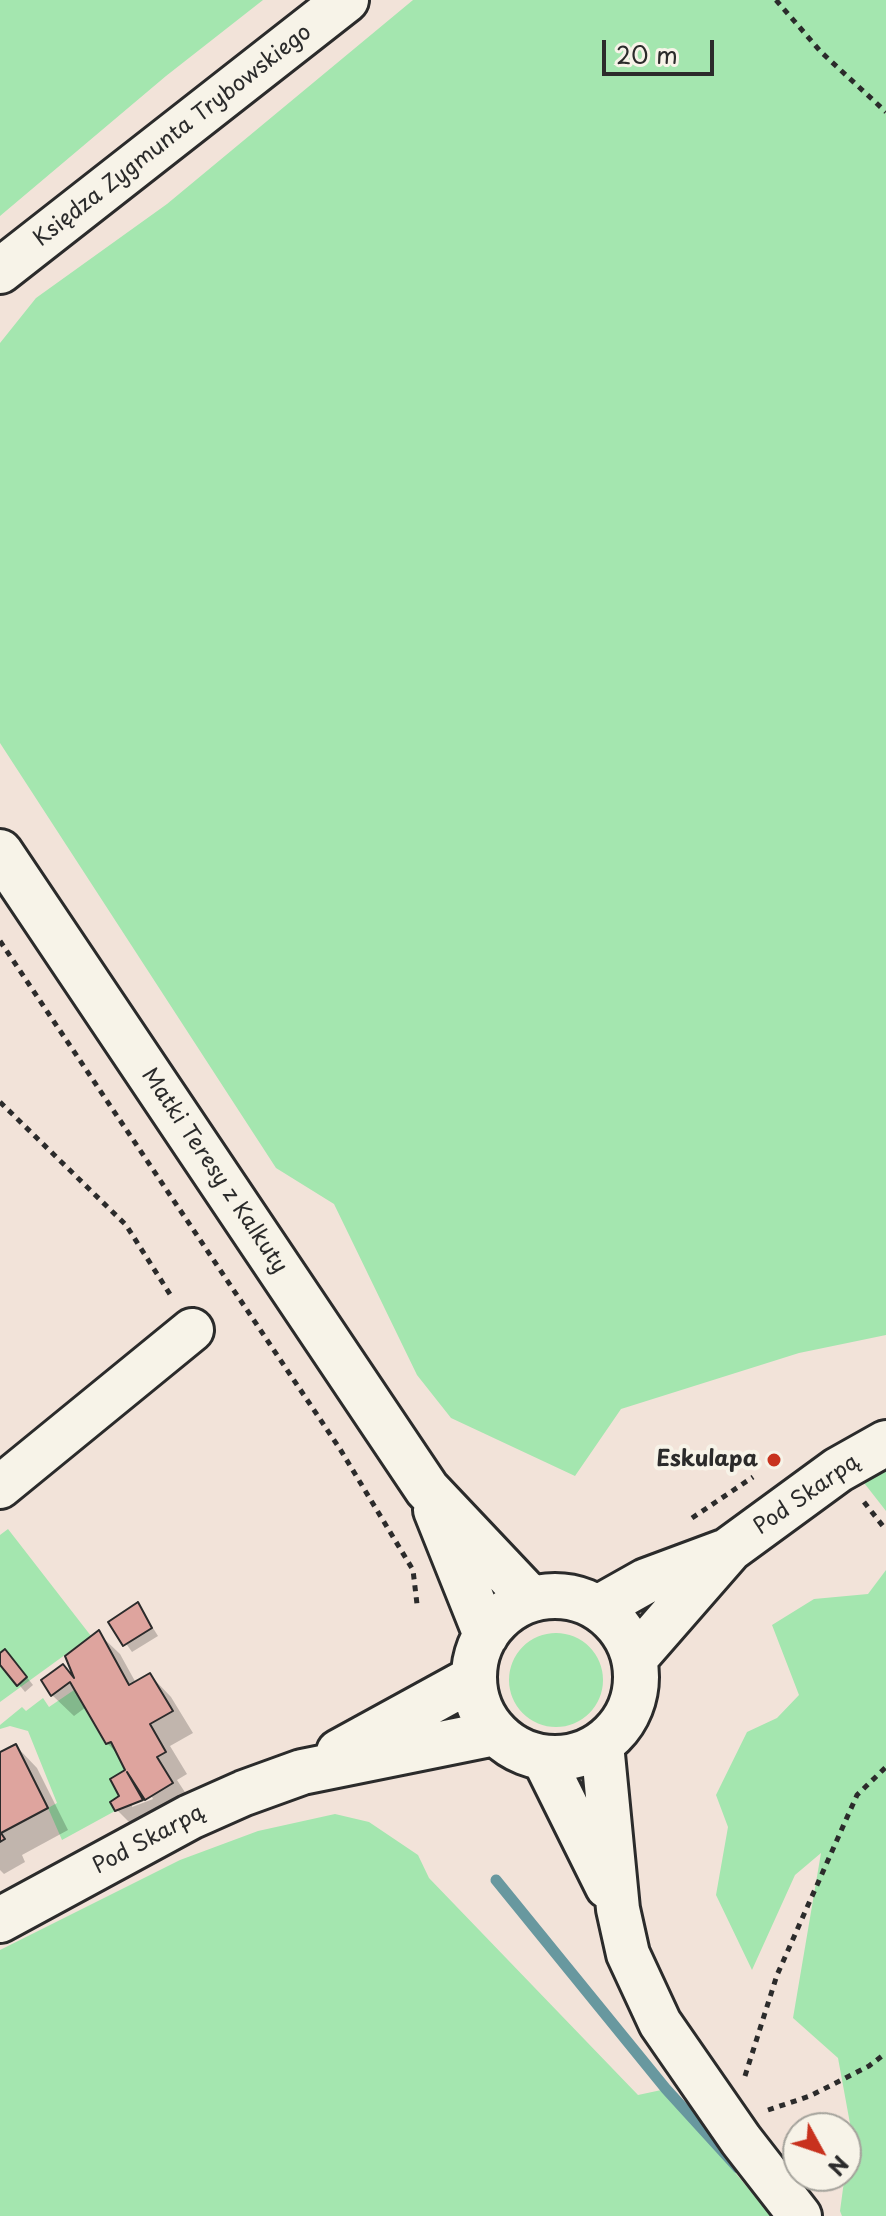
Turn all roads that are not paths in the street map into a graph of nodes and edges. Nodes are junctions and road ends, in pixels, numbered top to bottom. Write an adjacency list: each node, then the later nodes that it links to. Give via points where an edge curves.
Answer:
1 (346, 0): 2 (street, Księdza Zygmunta Trybowskiego)
2 (0, 271)
3 (0, 852): 7 (street, Matki Teresy z Kalkuty)
4 (192, 1330): 6 (street)
5 (886, 1443): 8 (street, Pod Skarpą, via 838,1470)
6 (0, 1487)
7 (427, 1489): 9 (street, Matki Teresy z Kalkuty); 11 (street, Matki Teresy z Kalkuty)
8 (730, 1549): 10 (street, Pod Skarpą, via 646,1581); 12 (street, Pod Skarpą)
9 (531, 1599): 10 (street, via 577,1598); 11 (street, via 510,1609)
10 (598, 1608): 12 (street, via 617,1623)
11 (486, 1635): 13 (street)
12 (634, 1659): 15 (street, via 635,1697 624,1722)
13 (474, 1678): 14 (street, via 482,1714); 17 (street, Pod Skarpą)
14 (495, 1733): 16 (street, via 514,1748); 17 (street, Pod Skarpą)
15 (602, 1744): 16 (street, via 583,1754); 18 (street)
16 (543, 1758): 18 (street)
17 (302, 1772): 19 (street, Pod Skarpą, via 190,1817)
18 (618, 1909): 20 (street, via 628,1954 660,2023)
19 (0, 1920)
20 (800, 2216)

